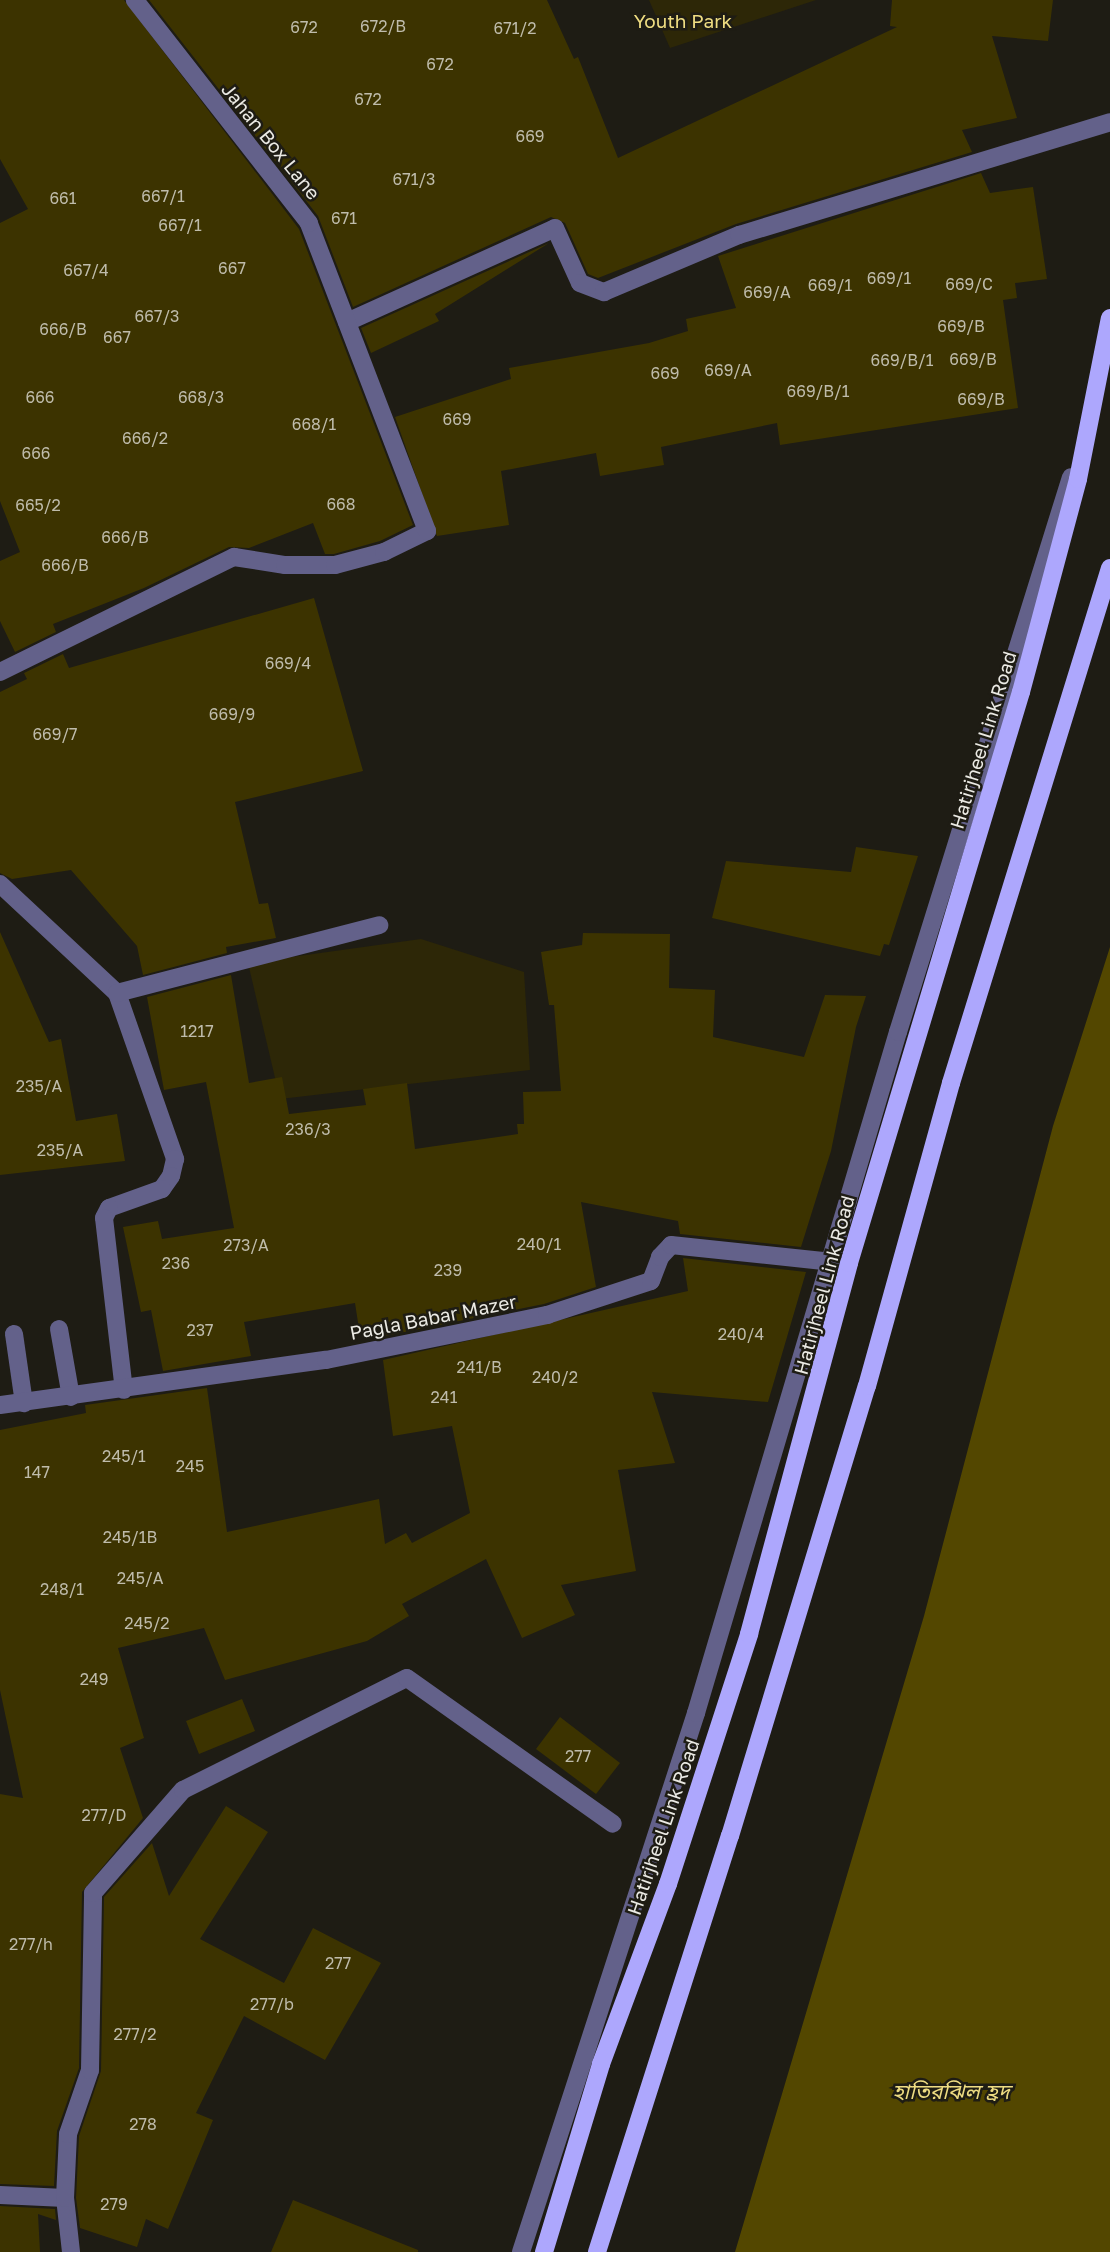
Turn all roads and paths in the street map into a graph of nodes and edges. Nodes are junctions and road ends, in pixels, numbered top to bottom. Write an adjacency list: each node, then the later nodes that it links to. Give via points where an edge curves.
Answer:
1 (135, 0): 4 (street, Jahan Box Lane, via 309,223)
2 (1110, 122): 4 (street, via 740,235 604,292 580,284 555,228)
3 (1110, 318): 11 (main road, Hatirjheel Link Road, via 1078,479 1021,692)
4 (347, 322): 7 (street, Jahan Box Lane, via 427,531 384,552 335,565 285,565 234,557)
5 (1110, 340): 22 (street, via 1098,393 898,1032 696,1713)
6 (1110, 568): 24 (main road, via 951,1083 867,1386 738,1810)
7 (0, 672)
8 (0, 884): 10 (street)
9 (379, 925): 10 (street)
10 (117, 993): 14 (street, via 175,1159 162,1189 108,1208 104,1217)
11 (849, 1263): 14 (street, Pagla Babar Mazer, via 671,1245 660,1257 651,1281 547,1315 326,1360); 23 (main road, Hatirjheel Link Road, via 749,1634 668,1884 601,2064)
12 (59, 1329): 15 (street)
13 (14, 1334): 16 (street)
14 (124, 1390): 15 (street, Pagla Babar Mazer)
15 (71, 1397): 16 (street, Pagla Babar Mazer)
16 (24, 1403): 17 (street, Pagla Babar Mazer)
17 (0, 1405)
18 (613, 1824): 20 (street, via 407,1678 183,1790 93,1893 90,2070 68,2134)
19 (0, 2195): 20 (street)
20 (65, 2198): 21 (street)
21 (71, 2252)
22 (522, 2252)
23 (544, 2252)
24 (597, 2252)

